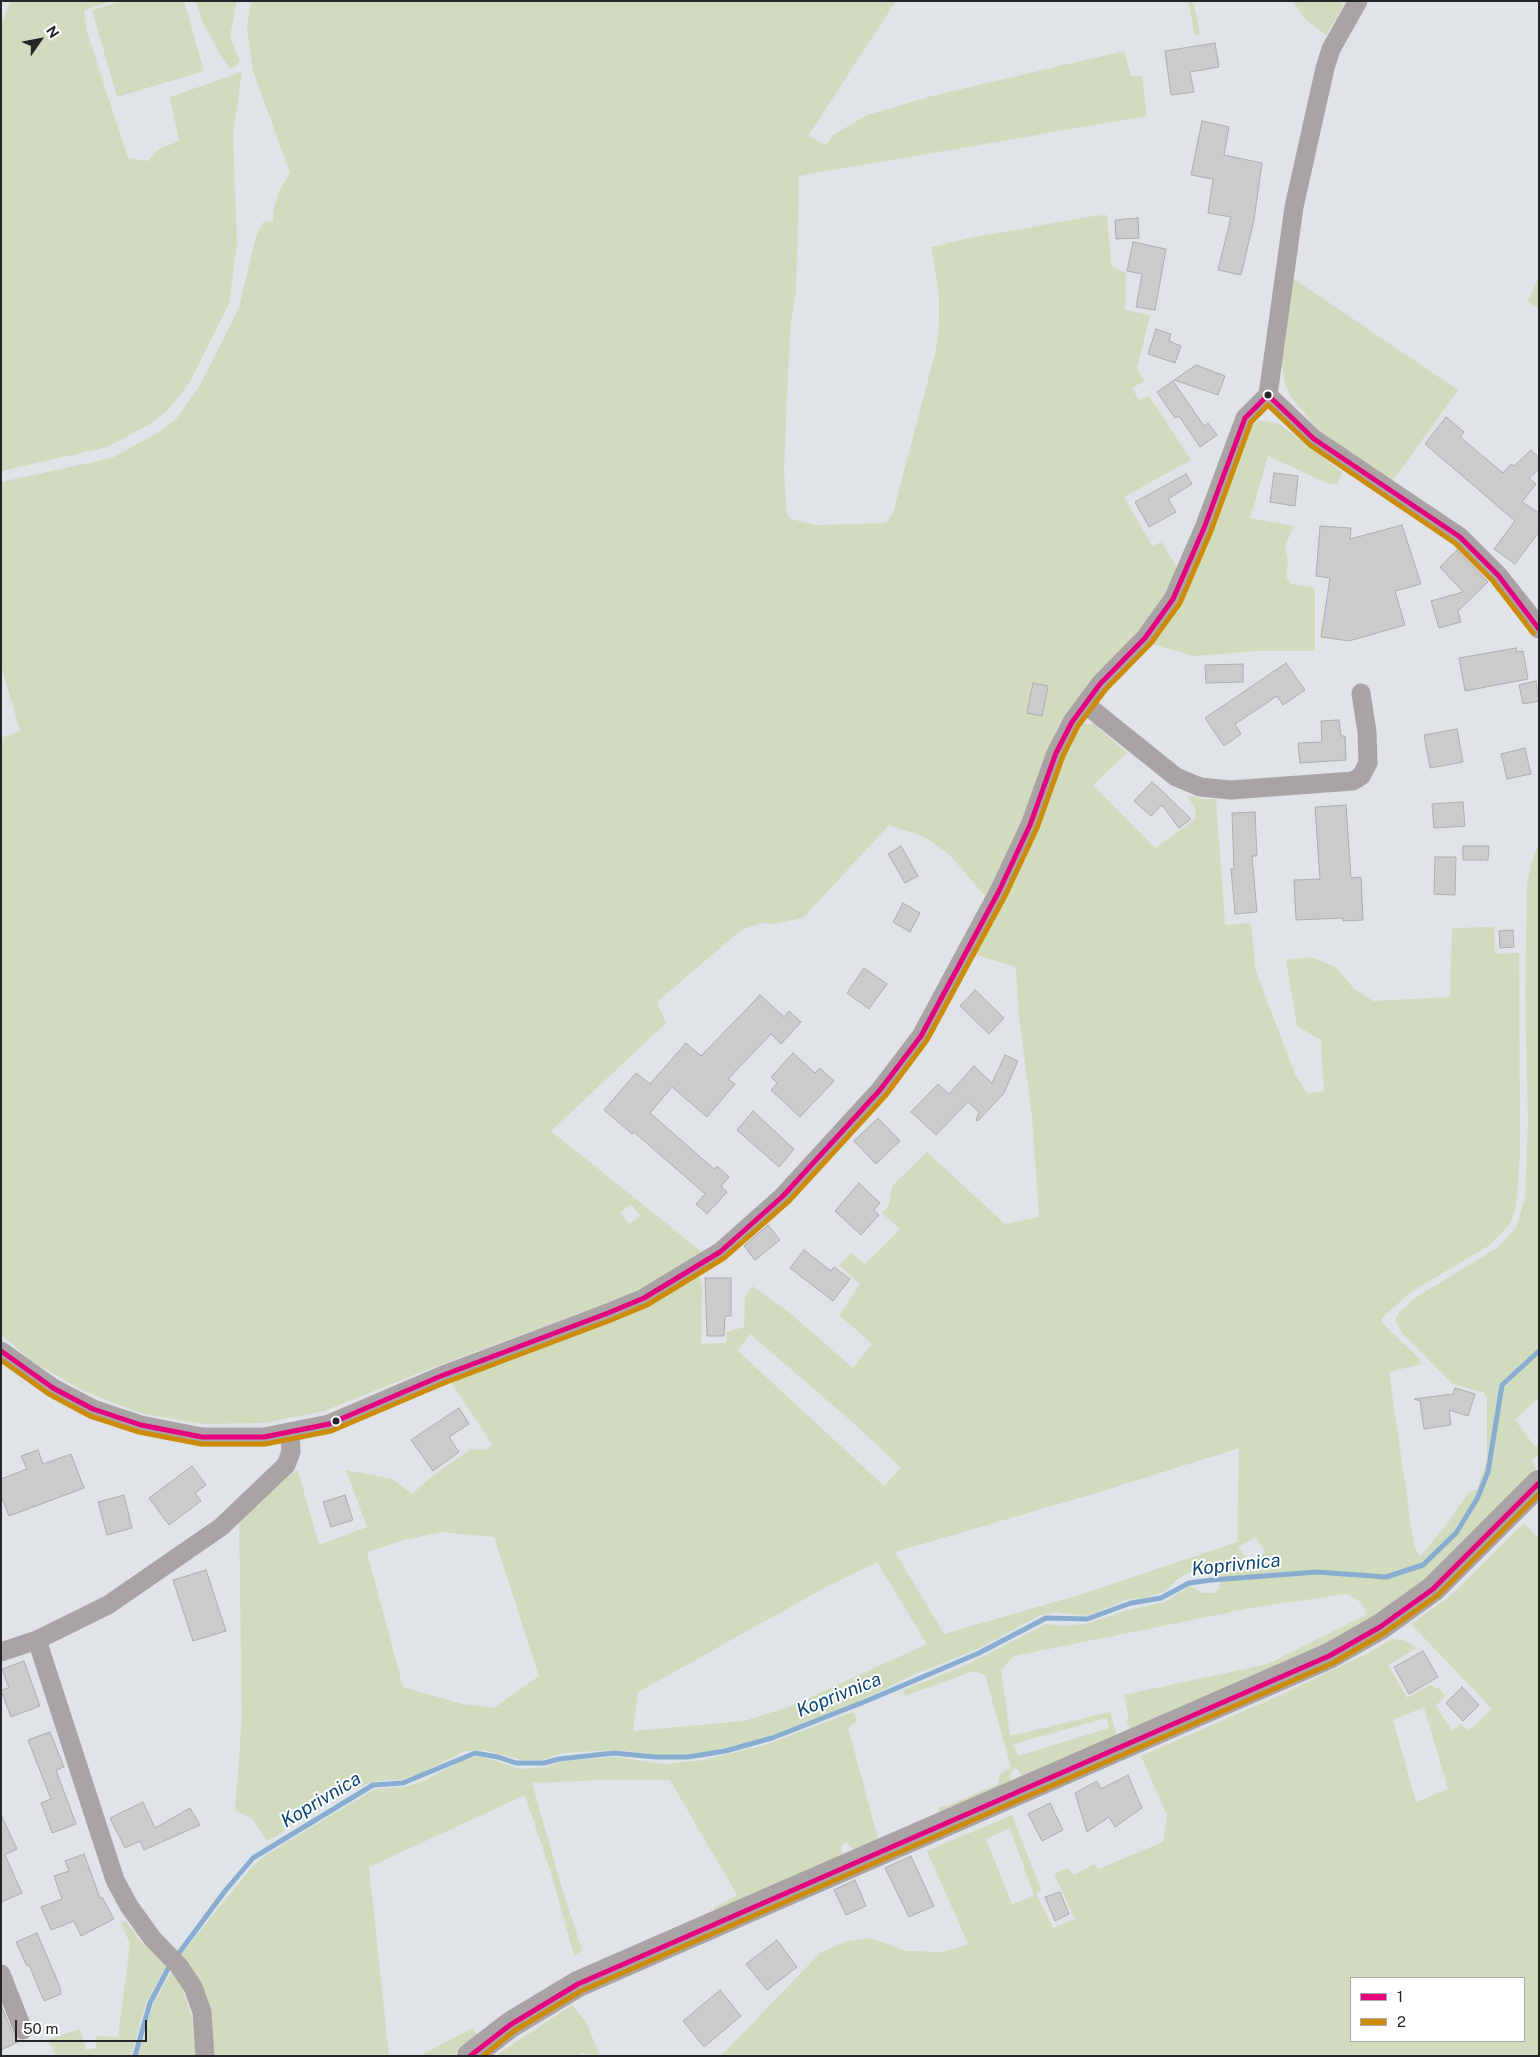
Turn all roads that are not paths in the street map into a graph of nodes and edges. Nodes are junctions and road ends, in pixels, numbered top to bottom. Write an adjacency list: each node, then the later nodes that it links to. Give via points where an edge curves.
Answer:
1 (1358, 1): 2 (street, via 1331,49 1325,68 1294,207)
2 (1268, 395): 3 (street, via 1314,439 1460,538 1498,575); 5 (street, via 1245,418 1204,528 1173,599 1141,643)
3 (1539, 629)
4 (1361, 693): 5 (street, via 1368,763 1361,776 1353,781 1231,790 1200,787 1176,777)
5 (1085, 704): 7 (street, via 1056,753 1030,825 958,970 921,1036 880,1090 783,1196 720,1252 644,1298 441,1376 329,1424)
6 (1, 1351): 7 (street, via 52,1388 93,1409 141,1425 202,1437 264,1437)
7 (290, 1432): 9 (street, via 291,1452 286,1465 221,1528 108,1605)
8 (1539, 1483): 14 (street, via 1433,1589 1380,1627 1329,1656 578,1984 510,2025)
9 (37, 1640): 10 (street); 13 (street, via 115,1880 152,1938 179,1966 193,1987 202,2012)
10 (1, 1652)
11 (1, 1974): 12 (street)
12 (23, 2030)
13 (205, 2056)
14 (470, 2056)

